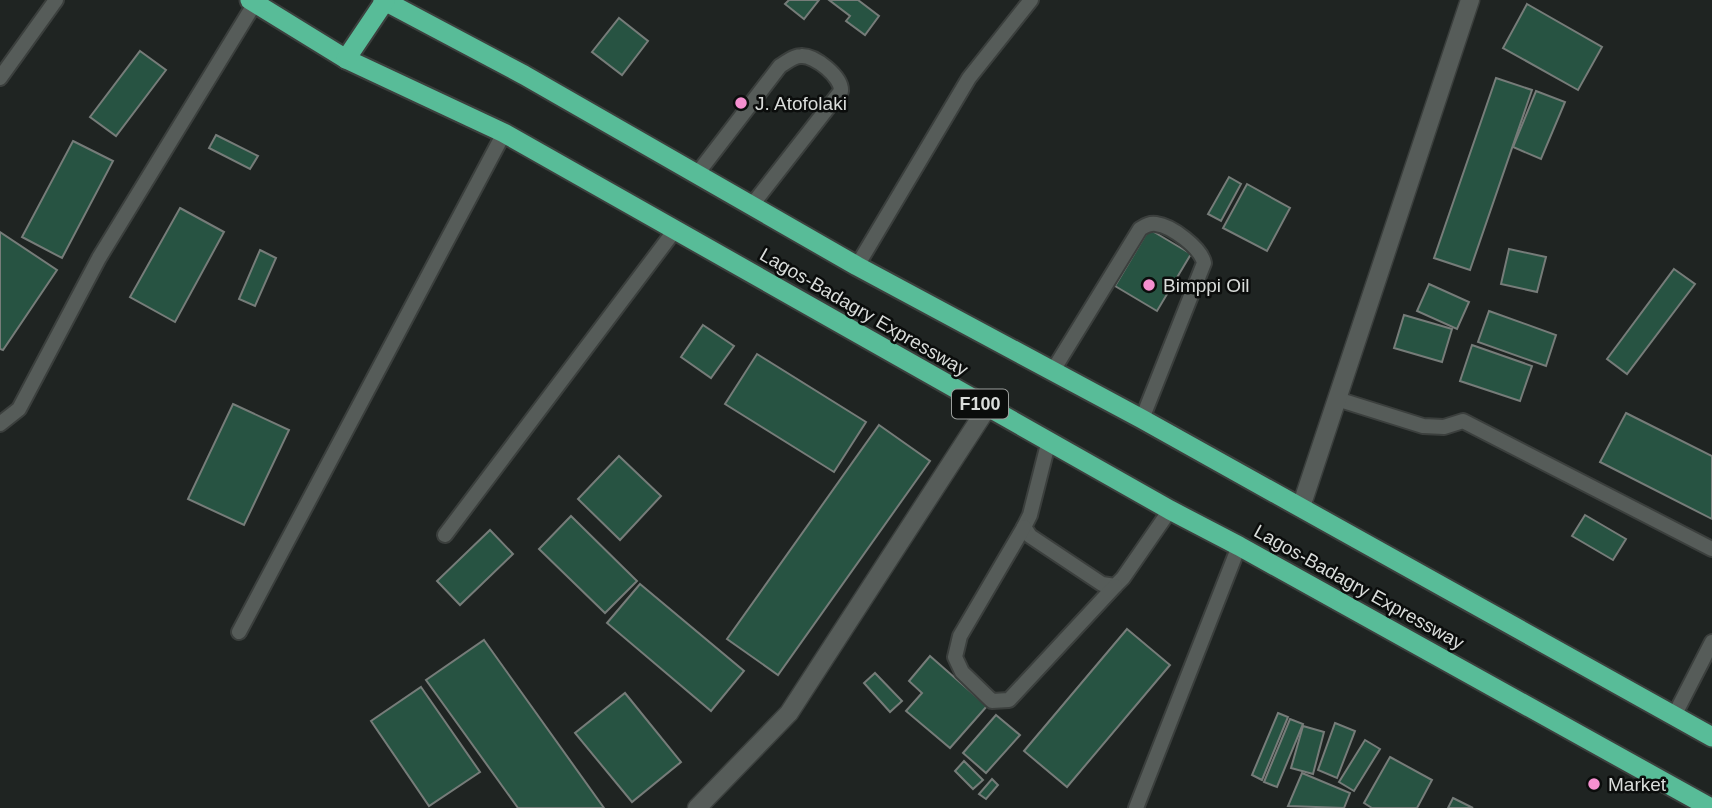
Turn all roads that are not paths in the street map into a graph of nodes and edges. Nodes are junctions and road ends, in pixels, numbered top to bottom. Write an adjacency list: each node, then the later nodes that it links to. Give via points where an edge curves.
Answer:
1 (56, 0): 7 (lane)
2 (1031, 0): 12 (lane, via 969,78)
3 (1471, 0): 14 (street)
4 (252, 1): 6 (highway, Lagos-Badagry Expressway / F100); 17 (lane, via 99,258 19,409)
5 (384, 1): 6 (highway); 9 (highway, Lagos-Badagry Expressway)
6 (346, 58): 8 (highway, Lagos-Badagry Expressway / F100)
7 (0, 78)
8 (504, 133): 11 (highway, Lagos-Badagry Expressway / F100); 26 (lane)
9 (697, 174): 10 (highway, Lagos-Badagry Expressway); 10 (lane, via 780,66 791,58 809,57 837,76 841,92)
10 (752, 205): 12 (highway, Lagos-Badagry Expressway)
11 (675, 230): 15 (highway, Lagos-Badagry Expressway / F100); 22 (lane)
12 (857, 266): 13 (highway, Lagos-Badagry Expressway)
13 (1052, 372): 16 (highway, Lagos-Badagry Expressway); 16 (lane, via 1140,229 1158,224 1193,244 1204,263)
14 (1337, 399): 19 (street); 24 (lane, via 1423,426 1444,427 1463,421)
15 (987, 408): 18 (highway, Lagos-Badagry Expressway / F100); 30 (street, via 789,713)
16 (1142, 419): 19 (highway, Lagos-Badagry Expressway)
17 (0, 424)
18 (1049, 440): 20 (highway, Lagos-Badagry Expressway / F100); 21 (lane)
19 (1301, 507): 28 (highway, Lagos-Badagry Expressway)
20 (1170, 510): 23 (highway, Lagos-Badagry Expressway / F100); 25 (lane)
21 (1024, 527): 25 (lane, via 1030,536 1102,584); 25 (lane, via 960,636 955,657 962,672 992,701 1009,700)
22 (445, 535)
23 (1239, 546): 31 (lane); 32 (highway, Lagos-Badagry Expressway / F100)
24 (1712, 549)
25 (1115, 586)
26 (239, 632)
27 (1712, 642): 28 (lane)
28 (1674, 716): 29 (highway, Lagos-Badagry Expressway)
29 (1712, 737)
30 (697, 808)
31 (1136, 808)
32 (1711, 808)

